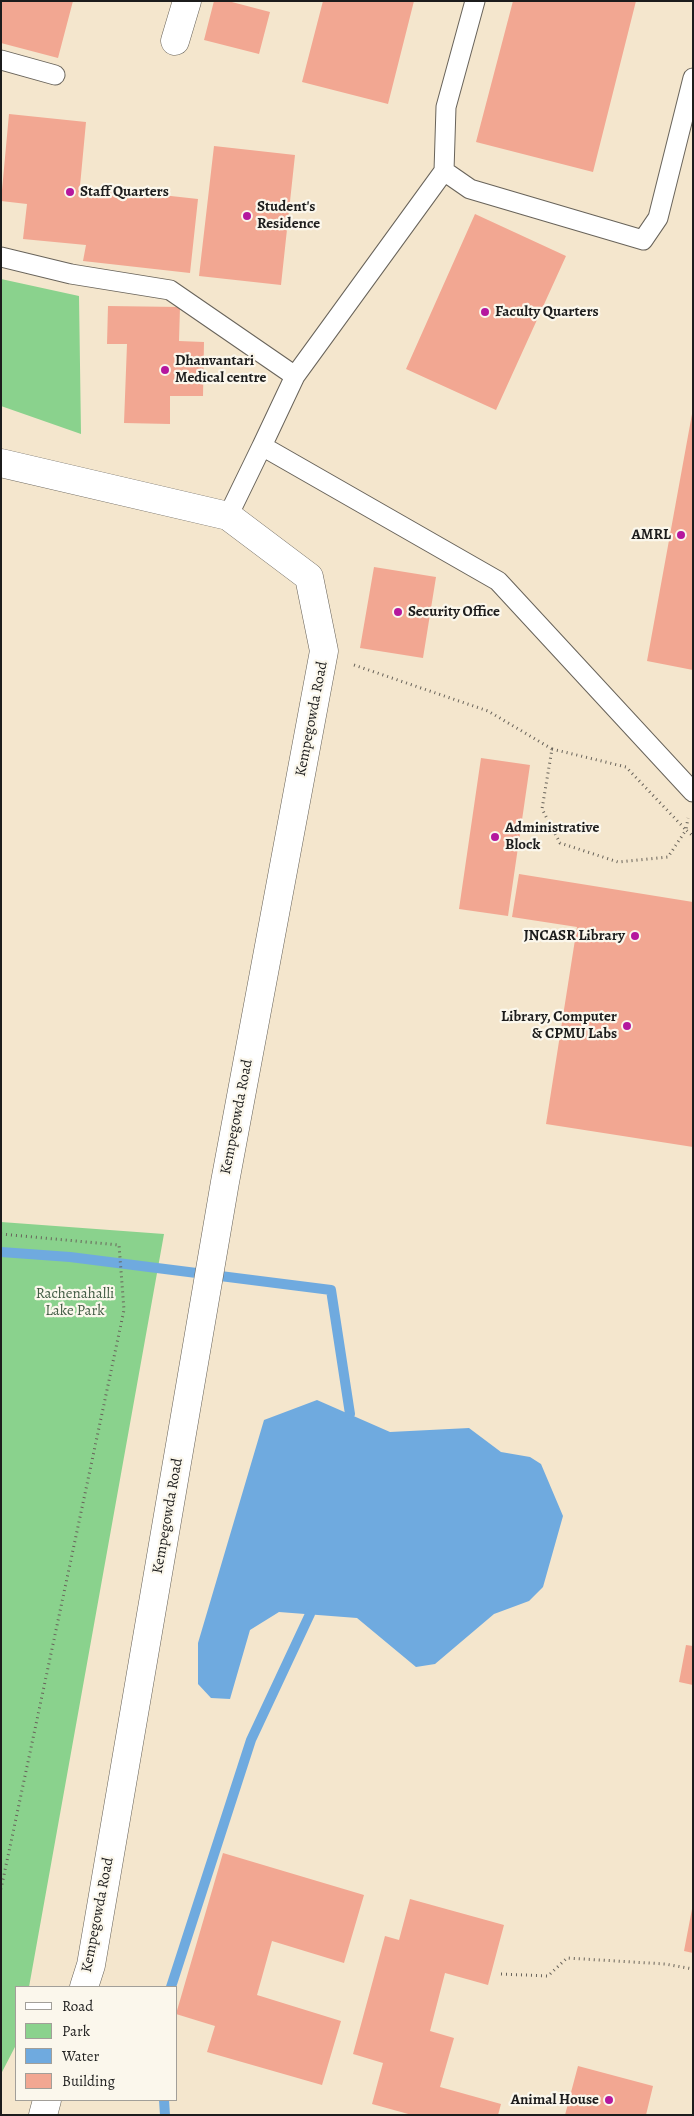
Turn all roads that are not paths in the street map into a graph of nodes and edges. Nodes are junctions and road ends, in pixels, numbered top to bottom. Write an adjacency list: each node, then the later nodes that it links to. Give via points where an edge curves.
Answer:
1 (187, 1): 3 (street)
2 (475, 1): 7 (lane, via 446,106)
3 (176, 41)
4 (1, 60): 5 (lane)
5 (55, 75)
6 (693, 78): 7 (lane, via 658,218 643,240 470,189)
7 (444, 171): 9 (lane)
8 (1, 257): 9 (lane, via 71,274 170,290)
9 (295, 376): 10 (lane)
10 (262, 446): 12 (lane); 13 (lane, via 498,582)
11 (1, 463): 12 (street, Kempegowda Road)
12 (228, 516): 14 (street, Kempegowda Road, via 309,577 323,656 206,1297 91,1965)
13 (693, 792)
14 (84, 1986)
15 (47, 2101): 16 (street)
16 (43, 2115)

